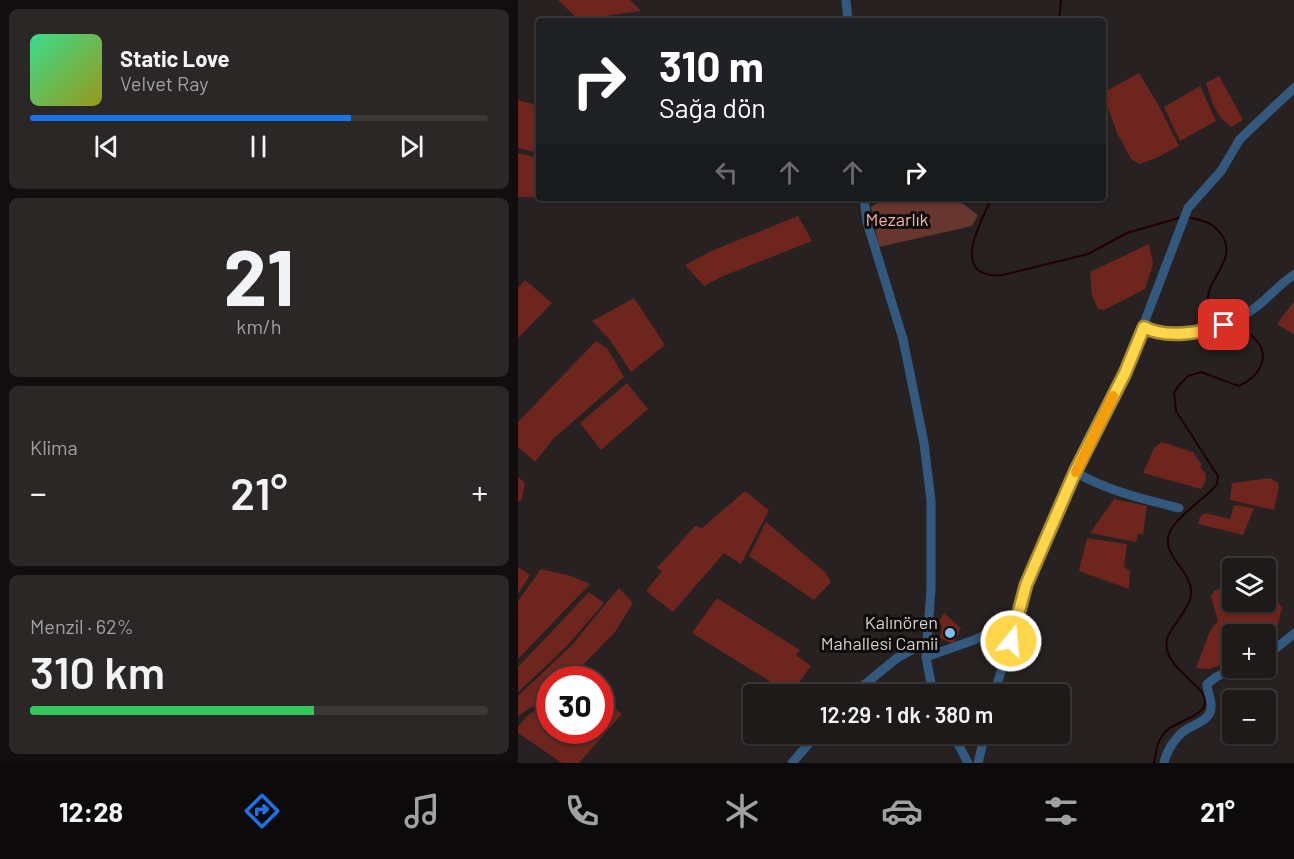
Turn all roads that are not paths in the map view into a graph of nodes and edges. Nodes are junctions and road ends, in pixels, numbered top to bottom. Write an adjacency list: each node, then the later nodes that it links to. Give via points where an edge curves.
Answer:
1 (846, 0): 2 (street)
2 (848, 18)
3 (1295, 87): 6 (street, via 1240,139 1221,171 1188,208)
4 (864, 201): 11 (street, via 867,222 903,339 927,466 931,589)
5 (1295, 274): 6 (street, via 1256,308 1224,325 1194,333 1152,332)
6 (1144, 327): 7 (street)
7 (1075, 472): 8 (street, via 1097,485); 9 (street, via 1026,585)
8 (1179, 508)
9 (1018, 620): 13 (street); 17 (street)
10 (1295, 633): 12 (street)
11 (926, 642): 13 (street); 15 (street, via 897,658)
12 (1276, 648)
13 (926, 657): 16 (street)
14 (1222, 674): 24 (street, via 1207,684 1212,706 1209,714 1184,731)
15 (865, 684)
16 (932, 684)
17 (997, 684)
18 (808, 744): 21 (street)
19 (958, 744): 22 (street)
20 (983, 744): 23 (street)
21 (792, 763)
22 (968, 763)
23 (978, 763)
24 (1164, 763)

